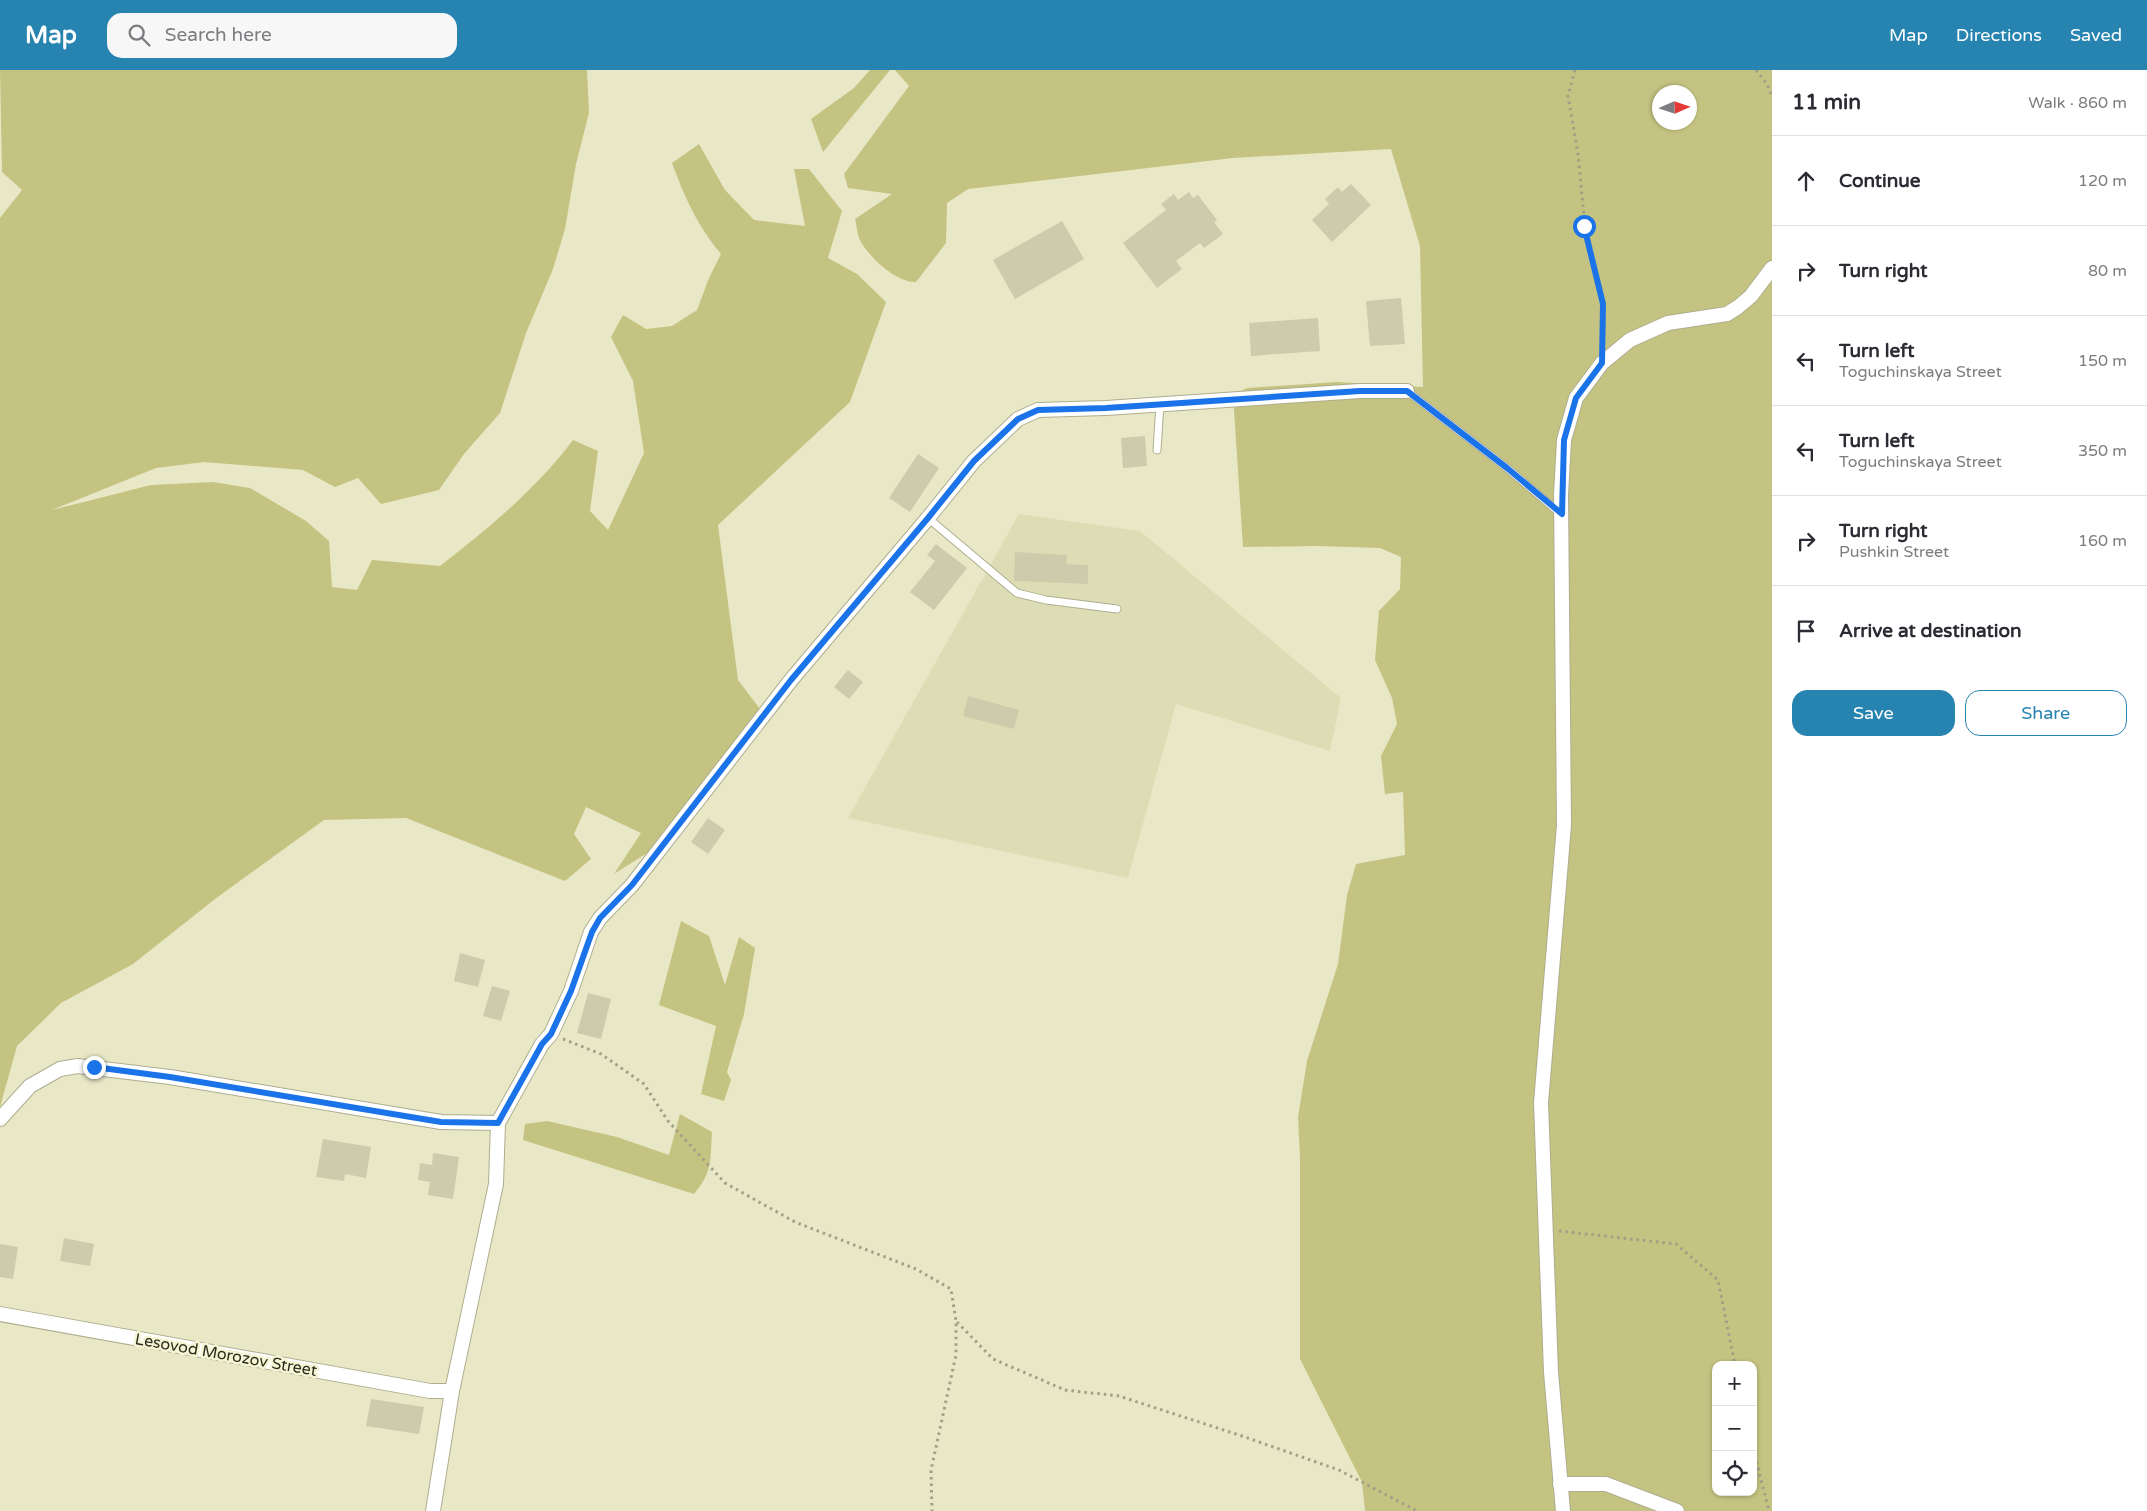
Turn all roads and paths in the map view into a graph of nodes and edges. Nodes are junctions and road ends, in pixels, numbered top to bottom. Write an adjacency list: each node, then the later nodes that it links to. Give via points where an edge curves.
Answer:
1 (1575, 70): 5 (path, via 1568,96 1578,154 1584,226 1603,304)
2 (1756, 70): 3 (path)
3 (1772, 96)
4 (1772, 268): 5 (street, via 1751,296 1727,314 1668,323 1630,340)
5 (1602, 363): 9 (street, via 1576,398 1564,440)
6 (1407, 391): 7 (street); 9 (lane)
7 (1160, 404): 8 (lane); 10 (street, via 1038,410 1018,419 974,461)
8 (1157, 450)
9 (1562, 514): 15 (street, via 1564,824 1541,1102)
10 (928, 518): 11 (lane, via 1017,593 1046,600); 12 (street, via 791,680 632,885 600,918)
11 (1117, 608)
12 (551, 1034): 14 (street, via 542,1044); 17 (path, via 601,1054 644,1084 668,1121 725,1183 795,1222 916,1269 950,1289)
13 (0, 1120): 14 (street, via 30,1086 60,1069 78,1066 180,1079 441,1122)
14 (498, 1123): 19 (street, via 496,1184)
15 (1546, 1229): 18 (path, via 1676,1244 1718,1280); 21 (street)
16 (0, 1314): 19 (street, Lesovod Morozov Street, via 421,1389)
17 (956, 1321): 23 (path, via 956,1355 931,1470); 24 (path, via 993,1359 1065,1390 1119,1396 1242,1436 1339,1470)
18 (1734, 1361)
19 (452, 1391): 22 (street)
20 (1754, 1451): 27 (path)
21 (1560, 1484): 25 (street); 26 (street, via 1606,1484)
22 (433, 1511)
23 (932, 1511)
24 (1417, 1511)
25 (1563, 1511)
26 (1677, 1511)
27 (1769, 1511)

